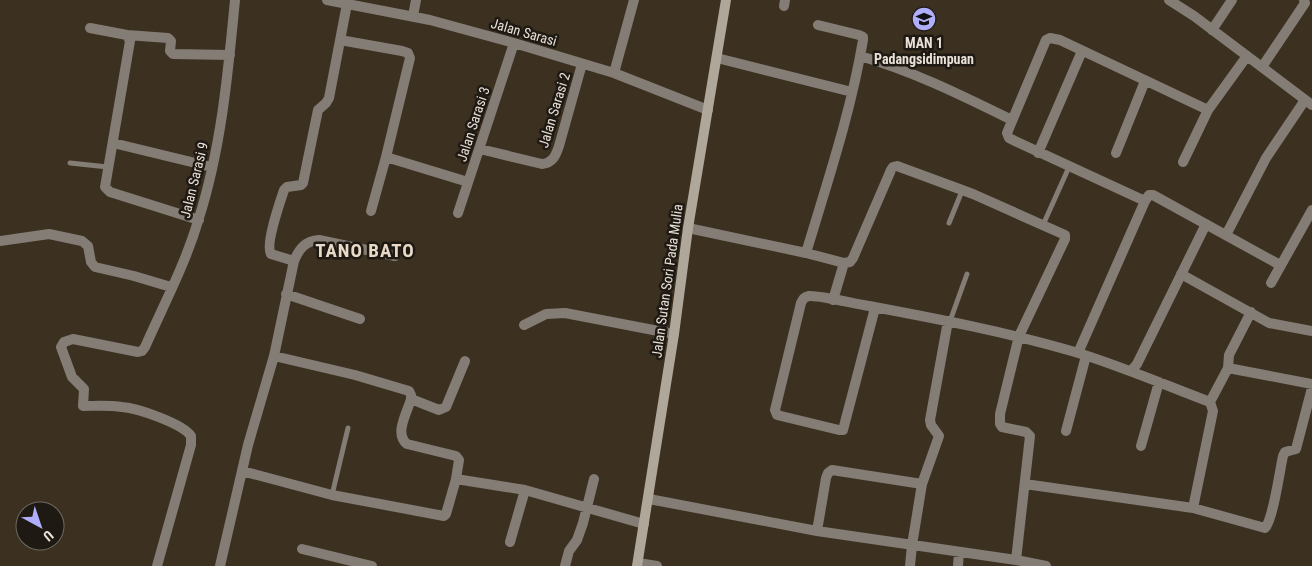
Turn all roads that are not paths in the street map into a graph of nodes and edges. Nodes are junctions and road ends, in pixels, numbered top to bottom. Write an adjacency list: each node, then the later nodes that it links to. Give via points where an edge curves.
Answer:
1 (235, 0): 18 (street, Jalan Sarasi 9)
2 (327, 0): 9 (street, Jalan Sarasi)
3 (416, 0): 10 (street)
4 (634, 0): 24 (street)
5 (726, 0): 21 (street, Jalan Sutan Sori Pada Mulia)
6 (1169, 0): 13 (street)
7 (1232, 0): 13 (street)
8 (1304, 0): 23 (street)
9 (347, 4): 10 (street, Jalan Sarasi); 15 (street)
10 (413, 16): 16 (street, Jalan Sarasi)
11 (818, 25): 19 (street, via 861,36)
12 (90, 28): 14 (street)
13 (1212, 30): 20 (street)
14 (127, 35): 18 (street, via 168,38 173,54); 31 (street, via 130,41)
15 (340, 40): 35 (street, via 409,55); 56 (street, via 329,98 318,110 302,183 284,190 271,237 271,254)
16 (514, 43): 22 (street, Jalan Sarasi); 32 (street, Jalan Sarasi 3)
17 (1082, 51): 25 (street); 30 (street, via 1052,38 1046,40); 33 (street)
18 (230, 55): 39 (street, Jalan Sarasi 9)
19 (860, 56): 26 (street); 30 (street, via 917,76)
20 (1247, 56): 23 (street); 29 (street)
21 (717, 58): 26 (street); 28 (street, Jalan Sutan Sori Pada Mulia)
22 (582, 64): 24 (street, Jalan Sarasi); 32 (street, Jalan Sarasi 2, via 559,146 549,163)
23 (1262, 67): 27 (street)
24 (614, 73): 28 (street, Jalan Sarasi)
25 (1145, 81): 29 (street); 34 (street)
26 (852, 92): 54 (street)
27 (1309, 102): 52 (street, via 1266,158)
28 (708, 110): 51 (street, Jalan Sutan Sori Pada Mulia)
29 (1208, 110): 36 (street)
30 (1012, 120): 33 (street, via 1008,137)
31 (113, 143): 38 (street); 39 (street)
32 (480, 149): 41 (street, Jalan Sarasi 3)
33 (1038, 153): 40 (street)
34 (1116, 153)
35 (386, 157): 41 (street); 45 (street)
36 (1183, 162)
37 (70, 163): 38 (lane)
38 (108, 167): 47 (street, via 105,187 110,192)
39 (212, 167): 47 (street, Jalan Sarasi 9)
40 (1069, 167): 43 (street); 50 (lane)
41 (468, 182): 46 (street, Jalan Sarasi 3)
42 (962, 191): 48 (lane); 50 (street); 57 (street, via 893,167 854,258)
43 (1144, 201): 49 (street, via 1153,195); 73 (street)
44 (1312, 210): 58 (street)
45 (371, 211)
46 (458, 213)
47 (199, 220): 62 (street, Jalan Sarasi 9)
48 (949, 223)
49 (1206, 224): 52 (street); 60 (street)
50 (1043, 225): 72 (street, via 1064,234 1065,239)
51 (688, 228): 54 (street); 71 (street, Jalan Sutan Sori Pada Mulia)
52 (1226, 235): 58 (street)
53 (0, 241): 62 (street, via 49,234 82,241 88,246 95,267)
54 (806, 253): 57 (street)
55 (396, 256): 56 (street, via 319,240 305,244)
56 (294, 261): 63 (street)
57 (844, 262): 64 (street)
58 (1280, 265): 61 (street)
59 (967, 274): 68 (lane)
60 (1181, 274): 66 (street); 77 (street)
61 (1271, 283)
62 (172, 287): 105 (street, Jalan Sarasi 9, via 142,351 74,339 64,342 61,347 72,377 84,389 83,406 123,406 183,428 191,436)
63 (286, 294): 67 (street); 74 (street)
64 (833, 300): 65 (street); 65 (street, via 812,296 803,299 775,410 779,416 843,430)
65 (875, 308): 68 (street)
66 (1251, 312): 70 (street, via 1274,324); 76 (street, via 1229,355)
67 (360, 320)
68 (949, 321): 72 (street); 89 (street, via 930,420 939,436)
69 (524, 325): 71 (street, via 546,314 565,313)
70 (1312, 331)
71 (674, 334): 93 (street, Jalan Sutan Sori Pada Mulia)
72 (1019, 336): 73 (street); 90 (street, via 999,421 1004,428 1026,432 1030,436)
73 (1082, 354): 77 (street); 84 (street)
74 (274, 356): 81 (street, via 392,385 409,391); 86 (street)
75 (465, 361): 81 (street, via 446,408 439,410)
76 (1228, 368): 79 (street); 82 (street)
77 (1132, 371): 78 (street)
78 (1159, 382): 82 (street); 85 (street)
79 (1312, 384)
80 (1312, 388): 95 (street, via 1296,449 1285,452 1283,456 1267,526 1263,528)
81 (410, 399): 87 (street, via 400,433 402,440 456,456 459,460)
82 (1210, 402): 95 (street, via 1213,412)
83 (348, 428): 92 (lane)
84 (1066, 431)
85 (1140, 446)
86 (242, 471): 92 (street); 106 (street)
87 (456, 479): 91 (street); 92 (street, via 444,516)
88 (594, 479): 94 (street)
89 (922, 484): 97 (street, via 832,470 826,478); 99 (street)
90 (1025, 484): 95 (street); 102 (street)
91 (525, 490): 94 (street); 98 (street)
92 (332, 495)
93 (649, 500): 96 (street, Jalan Sutan Sori Pada Mulia); 97 (street)
94 (587, 507): 96 (street); 108 (street)
95 (1193, 508)
96 (644, 524): 103 (street, Jalan Sutan Sori Pada Mulia)
97 (817, 531): 99 (street)
98 (510, 542)
99 (912, 545): 101 (street); 110 (street)
100 (302, 549): 104 (street)
101 (959, 552): 102 (street); 111 (street)
102 (1010, 562): 112 (street)
103 (638, 564): 109 (street)
104 (360, 565): 107 (street)
105 (157, 566)
106 (220, 566)
107 (372, 566)
108 (565, 566)
109 (657, 566)
110 (910, 566)
111 (958, 566)
112 (1046, 566)

